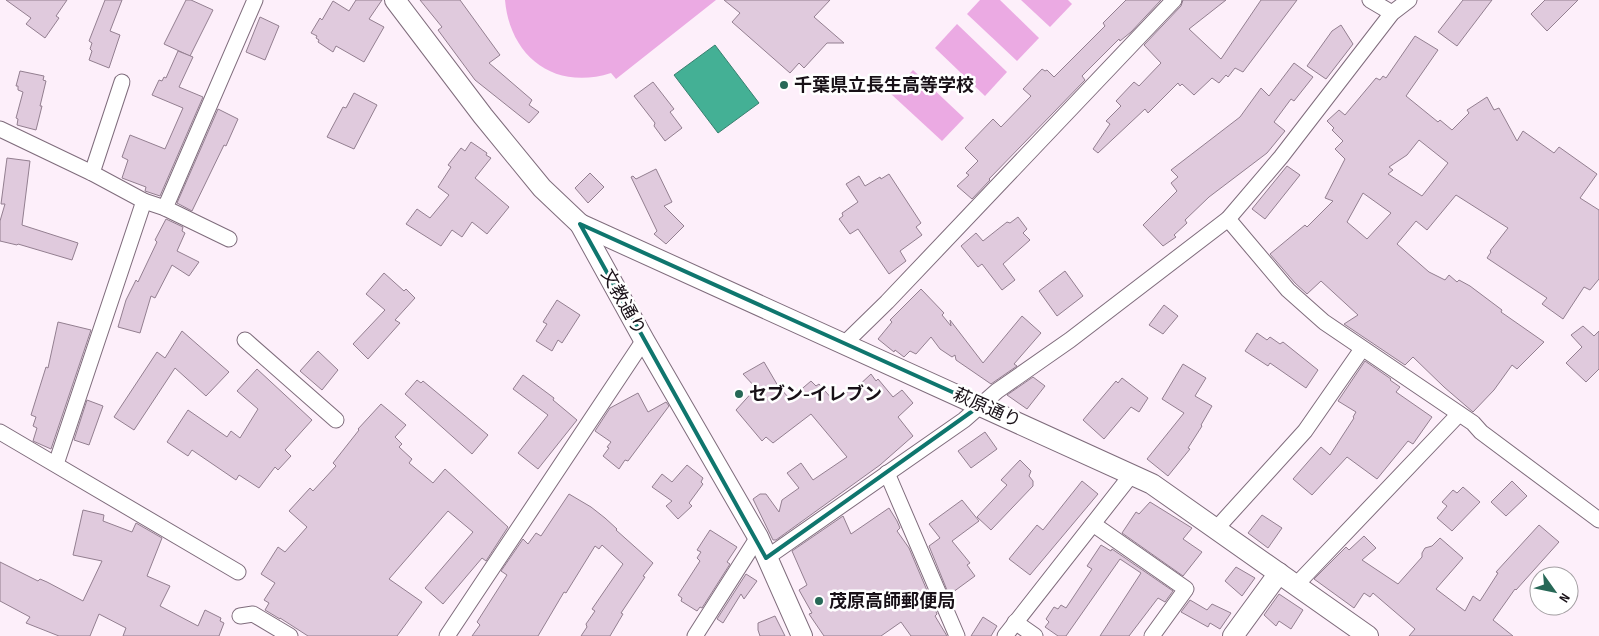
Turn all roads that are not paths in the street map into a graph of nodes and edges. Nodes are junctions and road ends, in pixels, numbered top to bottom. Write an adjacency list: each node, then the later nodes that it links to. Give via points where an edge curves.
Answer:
1 (255, 0): 11 (street)
2 (396, 0): 13 (street, 文教通り, via 489,124 542,188)
3 (1174, 0): 17 (street)
4 (1370, 0): 6 (street)
5 (1408, 0): 6 (street)
6 (1392, 13): 12 (street, via 1281,157)
7 (122, 82): 9 (street)
8 (0, 129): 9 (street)
9 (92, 174): 10 (street)
10 (144, 201): 11 (street); 23 (street)
11 (165, 208): 14 (street)
12 (1228, 219): 18 (street, via 1288,290 1324,322); 19 (street)
13 (580, 224): 16 (street, 文教通り); 17 (street, 萩原通り)
14 (229, 239)
15 (245, 340): 21 (street)
16 (644, 340): 29 (street, 文教通り); 37 (street)
17 (844, 344): 19 (street, 萩原通り)
18 (1362, 349): 20 (street); 28 (street, via 1305,431)
19 (981, 406): 24 (street); 25 (street, 萩原通り)
20 (1459, 414): 26 (street); 33 (street)
21 (336, 420)
22 (0, 432): 23 (street)
23 (56, 464): 31 (street)
24 (887, 473): 30 (street); 40 (street)
25 (1132, 474): 27 (street); 28 (street, 萩原通り, via 1152,484)
26 (1599, 520)
27 (1093, 524): 35 (street); 43 (street, via 1186,589)
28 (1216, 529): 32 (street, 萩原通り)
29 (758, 537): 30 (street, 文教通り); 38 (street)
30 (766, 558): 39 (street, 文教通り)
31 (238, 572)
32 (1279, 573): 33 (street, 萩原通り); 44 (street)
33 (1296, 585): 45 (street, 萩原通り)
34 (240, 616): 36 (street, via 253,614)
35 (1015, 622): 41 (street); 42 (street)
36 (290, 636)
37 (447, 636)
38 (695, 636)
39 (802, 636)
40 (957, 636)
41 (1004, 636)
42 (1035, 636)
43 (1152, 636)
44 (1233, 636)
45 (1368, 636)

